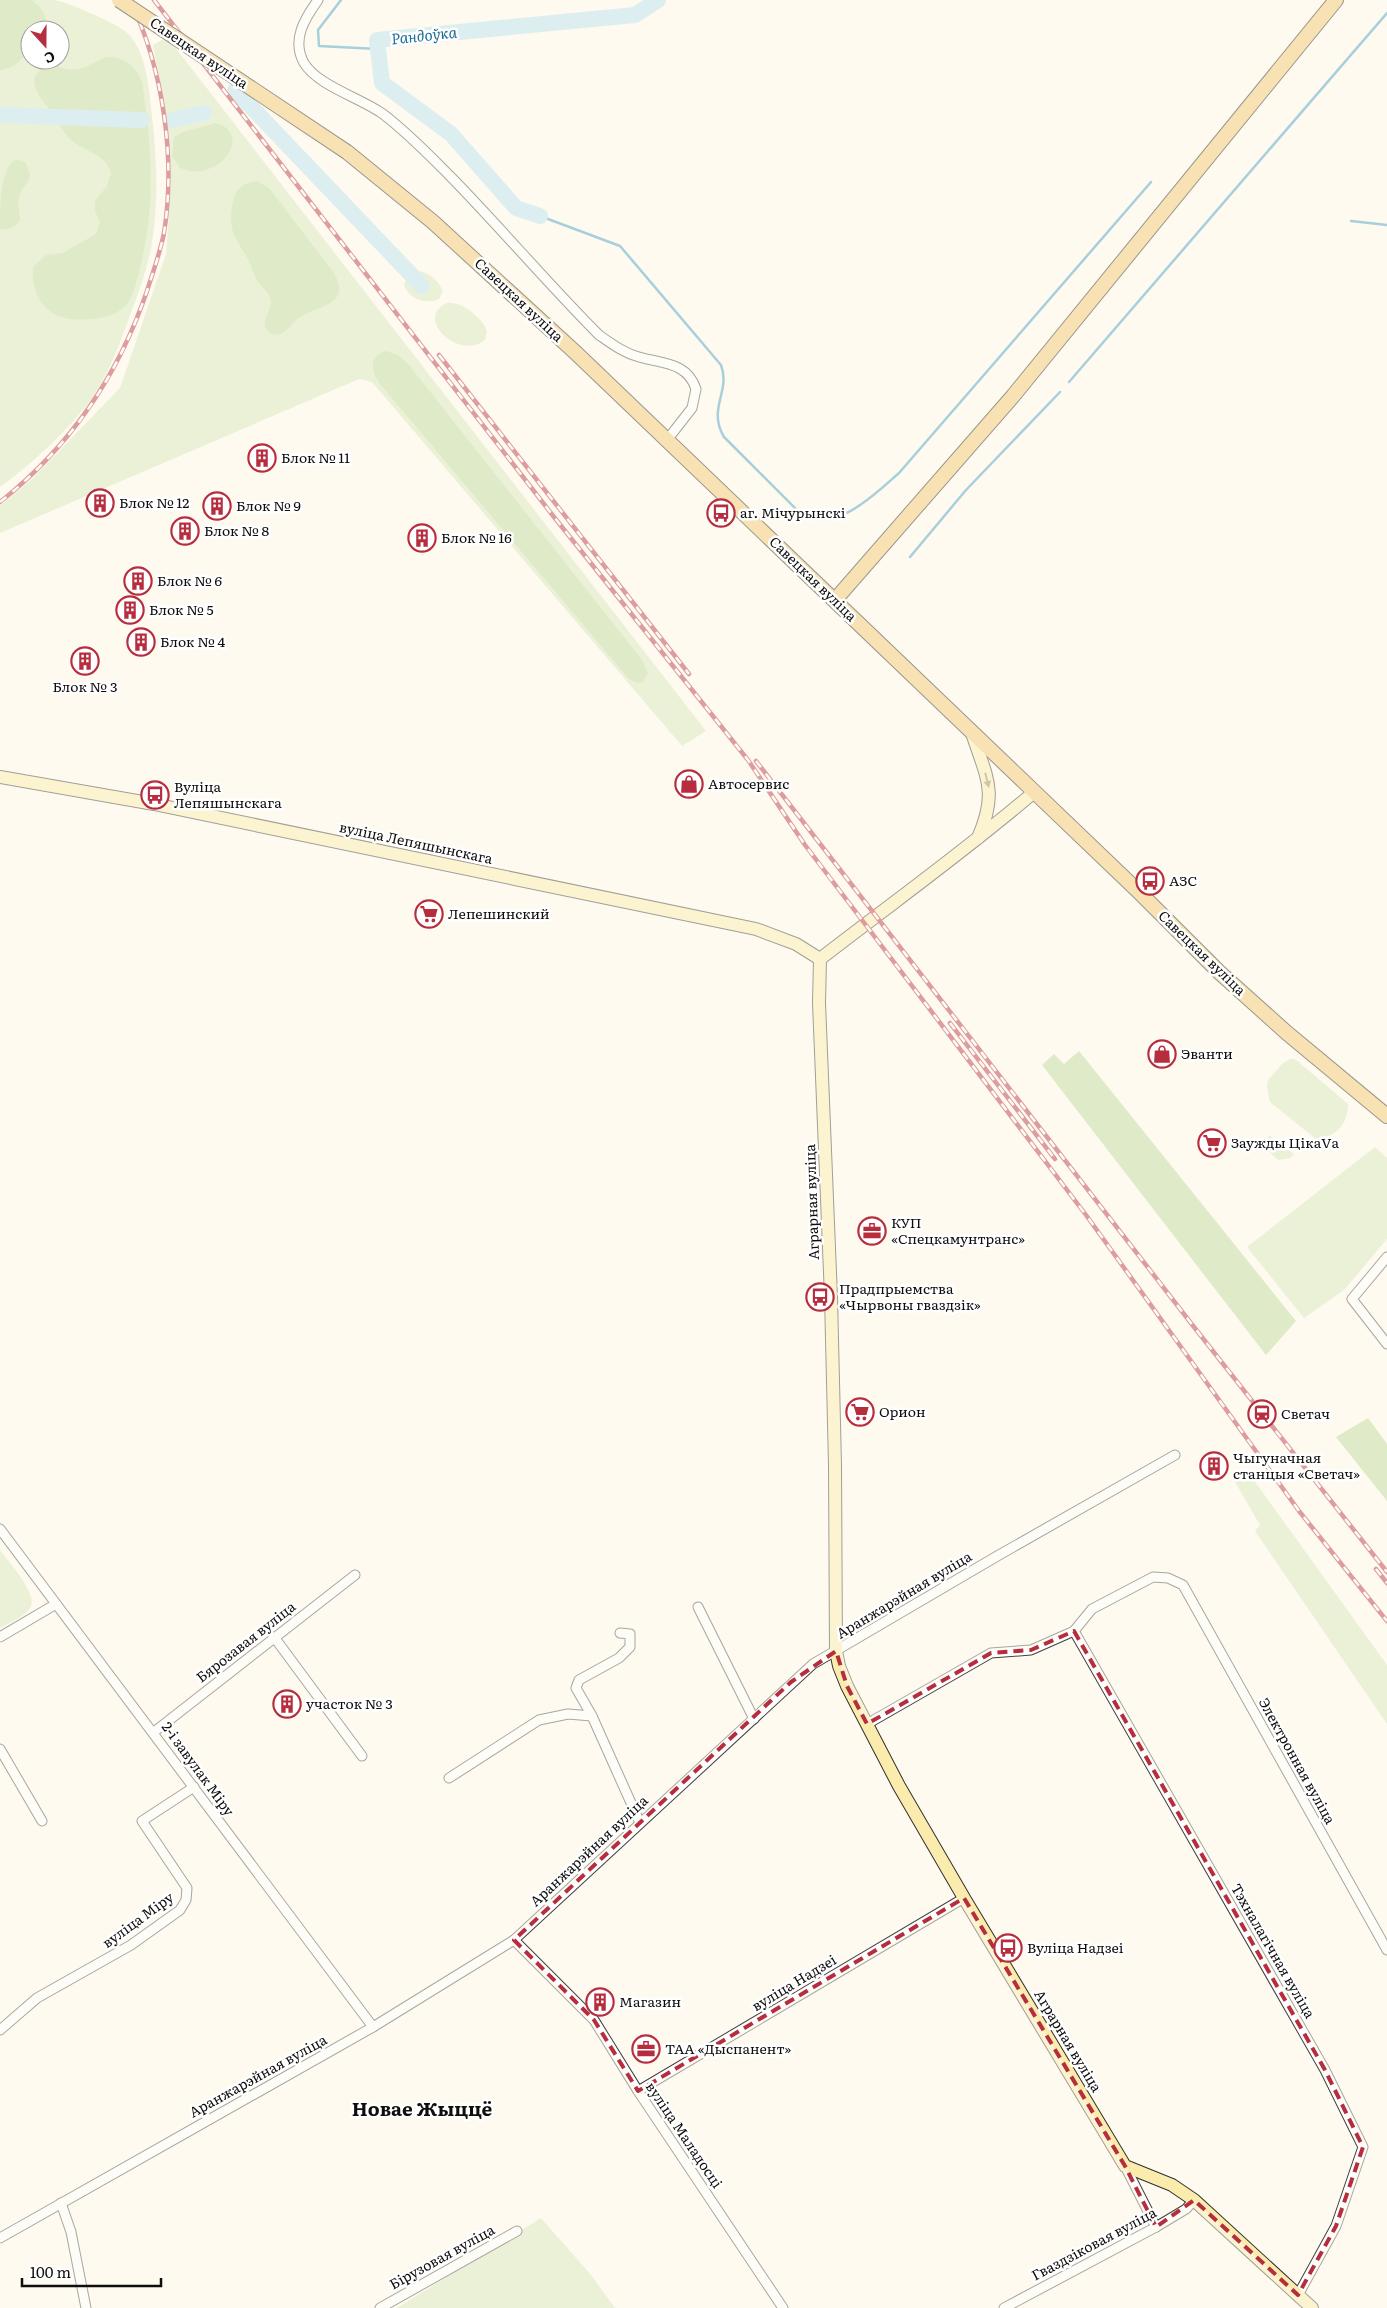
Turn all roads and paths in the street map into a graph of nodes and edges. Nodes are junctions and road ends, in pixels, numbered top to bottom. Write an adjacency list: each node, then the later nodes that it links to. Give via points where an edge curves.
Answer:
1 (119, 0): 4 (main road, Савецкая вуліца, bridge, via 347,152 454,241)
2 (318, 0): 4 (street, via 302,25 300,36 301,55 314,74 372,106 410,137 468,194 599,335 618,349 639,358 669,363 688,374 696,389 692,408)
3 (1336, 0): 5 (main road, via 1013,396)
4 (666, 440): 5 (main road, Савецкая вуліца)
5 (835, 600): 6 (main road, Савецкая вуліца)
6 (972, 734): 8 (main road, Савецкая вуліца); 9 (street, one-way to 9, via 990,797 988,815)
7 (0, 777): 10 (street, вуліца Лепяшынскага, via 154,804 756,929 796,944)
8 (1033, 793): 9 (street); 11 (main road, Савецкая вуліца, via 1219,972)
9 (977, 840): 10 (street)
10 (820, 959): 23 (street, Аграрная вуліца, via 835,1440)
11 (1387, 1116)
12 (1387, 1257): 13 (street, via 1352,1299)
13 (1387, 1344)
14 (1175, 1455): 23 (street, Аранжарэйная вуліца)
15 (0, 1529): 17 (street, 2-і завулак Міру)
16 (355, 1575): 22 (street, Бярозавая вуліца)
17 (56, 1604): 21 (street); 27 (street, 2-і завулак Міру)
18 (698, 1608): 25 (street)
19 (1074, 1631): 26 (street, via 1031,1650 992,1653); 36 (street, Электронная вуліца, via 1092,1609 1153,1577 1168,1578 1183,1585); 46 (street, Тэхналагічная вуліца, via 1325,2070 1363,2147 1336,2226)
20 (620, 1633): 24 (street, via 630,1634 630,1647 619,1658 579,1680 576,1688)
21 (0, 1637)
22 (274, 1637): 27 (street, Бярозавая вуліца); 29 (street)
23 (836, 1650): 25 (street, Аранжарэйная вуліца, via 813,1664); 26 (street, Аграрная вуліца, via 847,1686)
24 (592, 1716): 30 (street, via 568,1714 539,1720); 33 (street)
25 (754, 1719): 33 (street, Аранжарэйная вуліца)
26 (867, 1724): 34 (street, Аграрная вуліца)
27 (154, 1732): 31 (street, 2-і завулак Міру)
28 (0, 1749): 32 (street)
29 (362, 1756)
30 (449, 1778)
31 (194, 1787): 37 (street, 2-і завулак Міру); 38 (street, вуліца Міру, via 142,1821 186,1888 186,1900 180,1910 131,1945 37,1998)
32 (42, 1821)
33 (640, 1823): 35 (street, Аранжарэйная вуліца)
34 (964, 1898): 39 (street, вуліца Надзеі); 40 (street, Аграрная вуліца)
35 (514, 1940): 37 (street, Аранжарэйная вуліца); 39 (street, вуліца Маладосці, via 594,2020)
36 (1387, 1950)
37 (373, 2027): 42 (street, Аранжарэйная вуліца)
38 (0, 2030)
39 (638, 2091): 49 (street, вуліца Маладосці)
40 (1125, 2166): 41 (street, via 1172,2184); 43 (street)
41 (1194, 2200): 43 (street, Гваздзіковая вуліца, via 1186,2209); 46 (street)
42 (61, 2204): 45 (street, Аранжарэйная вуліца); 47 (street, via 71,2232)
43 (1156, 2227): 50 (street, Гваздзіковая вуліца)
44 (517, 2231): 48 (street, Бірузовая вуліца)
45 (0, 2238)
46 (1298, 2295): 51 (street)
47 (86, 2308)
48 (380, 2308)
49 (783, 2308)
50 (1004, 2308)
51 (1312, 2308)

